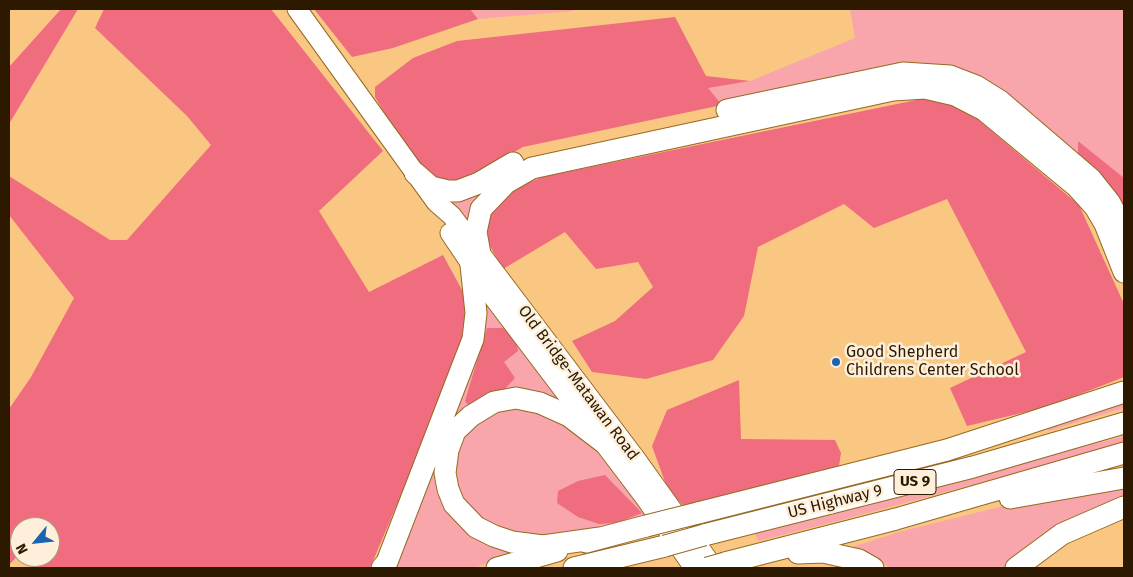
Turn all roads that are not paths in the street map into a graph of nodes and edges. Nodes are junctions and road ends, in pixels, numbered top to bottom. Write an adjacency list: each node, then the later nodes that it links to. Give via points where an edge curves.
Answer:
1 (297, 9): 2 (main road, Old Bridge-Matawan Road)
2 (415, 174): 3 (highway, via 431,187 458,191 543,150 892,74 925,73 968,82 1000,101 1091,179 1110,203); 4 (main road, Old Bridge-Matawan Road, via 436,202 444,222)
3 (1124, 230)
4 (475, 260): 5 (highway, via 480,209 506,183 532,168 893,90 925,88 955,95 984,110 1077,187 1105,224); 8 (main road, Old Bridge-Matawan Road); 15 (main road, Old Bridge-Matawan Road, via 636,459); 16 (highway, via 473,339 391,553)
5 (1124, 272)
6 (1120, 393): 13 (highway, bridge, via 947,450)
7 (1124, 423): 18 (highway, US Highway 9 / US 9, bridge, via 973,467)
8 (603, 442): 13 (highway, via 569,416 540,403 516,398 494,402 455,431 445,473 454,504 476,527 494,536 543,546); 19 (main road, Old Bridge-Matawan Road)
9 (1124, 453): 12 (highway, US Highway 9 / US 9)
10 (1124, 478): 12 (highway)
11 (1124, 507): 21 (highway, via 1062,534)
12 (896, 519): 14 (highway, US Highway 9 / US 9)
13 (600, 538): 17 (highway)
14 (770, 553): 15 (highway, US Highway 9 / US 9); 20 (highway, via 823,552 859,560)
15 (716, 567)
16 (382, 568)
17 (497, 568)
18 (574, 568)
19 (694, 568)
20 (874, 568)
21 (1016, 568)

